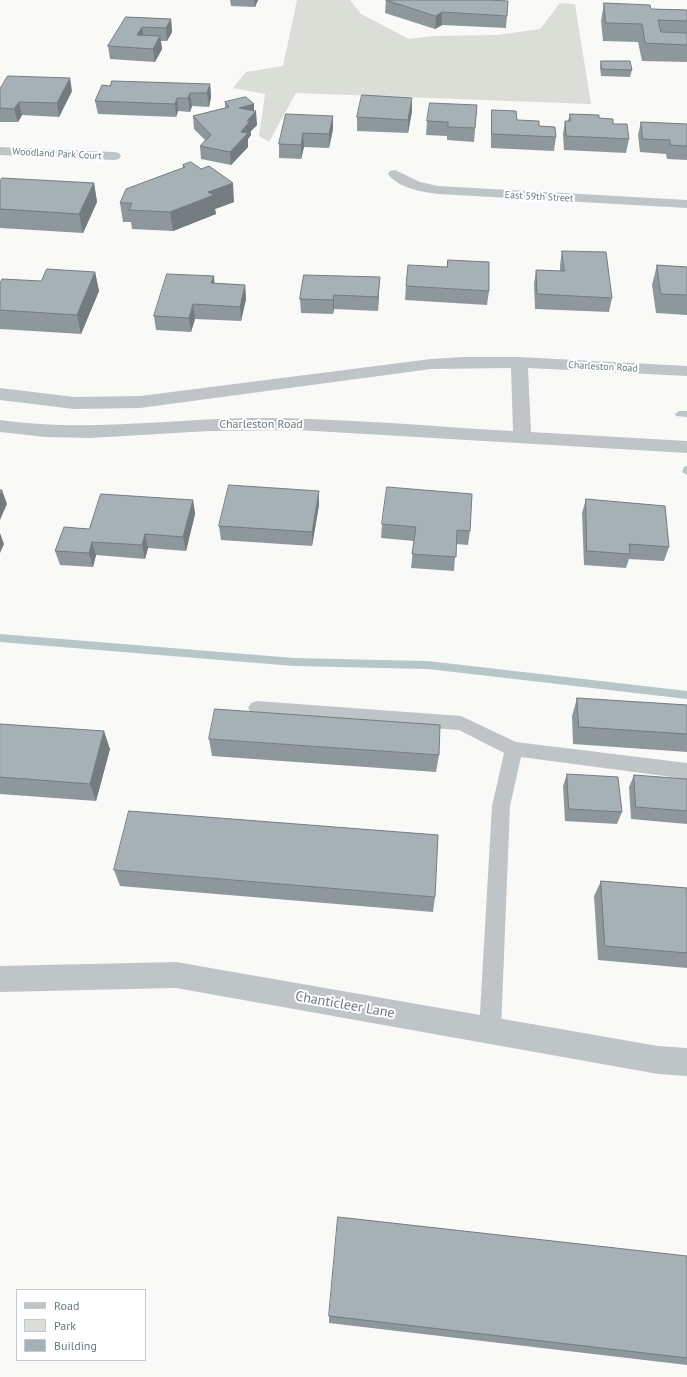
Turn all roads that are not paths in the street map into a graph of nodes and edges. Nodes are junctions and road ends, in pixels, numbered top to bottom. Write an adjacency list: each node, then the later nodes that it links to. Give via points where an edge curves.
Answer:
1 (0, 151): 2 (street, Woodland Park Court)
2 (114, 156)
3 (394, 174): 4 (street, East 59th Street, via 403,181 417,186 454,192)
4 (687, 204)
5 (519, 362): 6 (street, Charleston Road); 7 (street, Charleston Road, via 431,364 140,402 74,403); 9 (street)
6 (687, 371)
7 (0, 394)
8 (0, 426): 9 (street, Charleston Road, via 49,433 242,424 298,424)
9 (522, 437): 10 (street, Charleston Road)
10 (687, 447)
11 (257, 708): 12 (lane, via 461,723)
12 (514, 749): 13 (lane); 15 (lane, via 501,806)
13 (687, 771)
14 (0, 979): 15 (street, Chanticleer Lane, via 176,974)
15 (490, 1030): 16 (street, Chanticleer Lane, via 658,1060)
16 (687, 1062)

